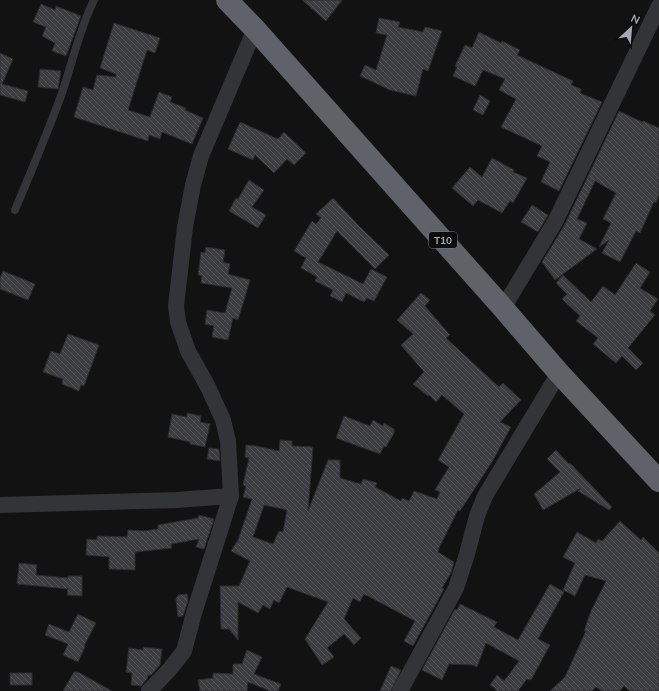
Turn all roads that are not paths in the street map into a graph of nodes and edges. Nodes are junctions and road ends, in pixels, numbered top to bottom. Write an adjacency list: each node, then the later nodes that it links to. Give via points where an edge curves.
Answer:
1 (94, 0): 5 (lane, via 61,95)
2 (227, 0): 4 (highway, T10)
3 (658, 10): 6 (street, via 555,222)
4 (255, 29): 6 (highway, T10); 9 (street, via 201,156 185,227 176,306 178,322 188,351 223,420 228,441)
5 (15, 210)
6 (503, 308): 7 (highway, T10)
7 (559, 373): 8 (highway, T10); 12 (street, via 485,496 456,588)
8 (659, 481)
9 (231, 496): 10 (street); 11 (street, via 184,651)
10 (0, 505)
11 (149, 691)
12 (400, 691)

